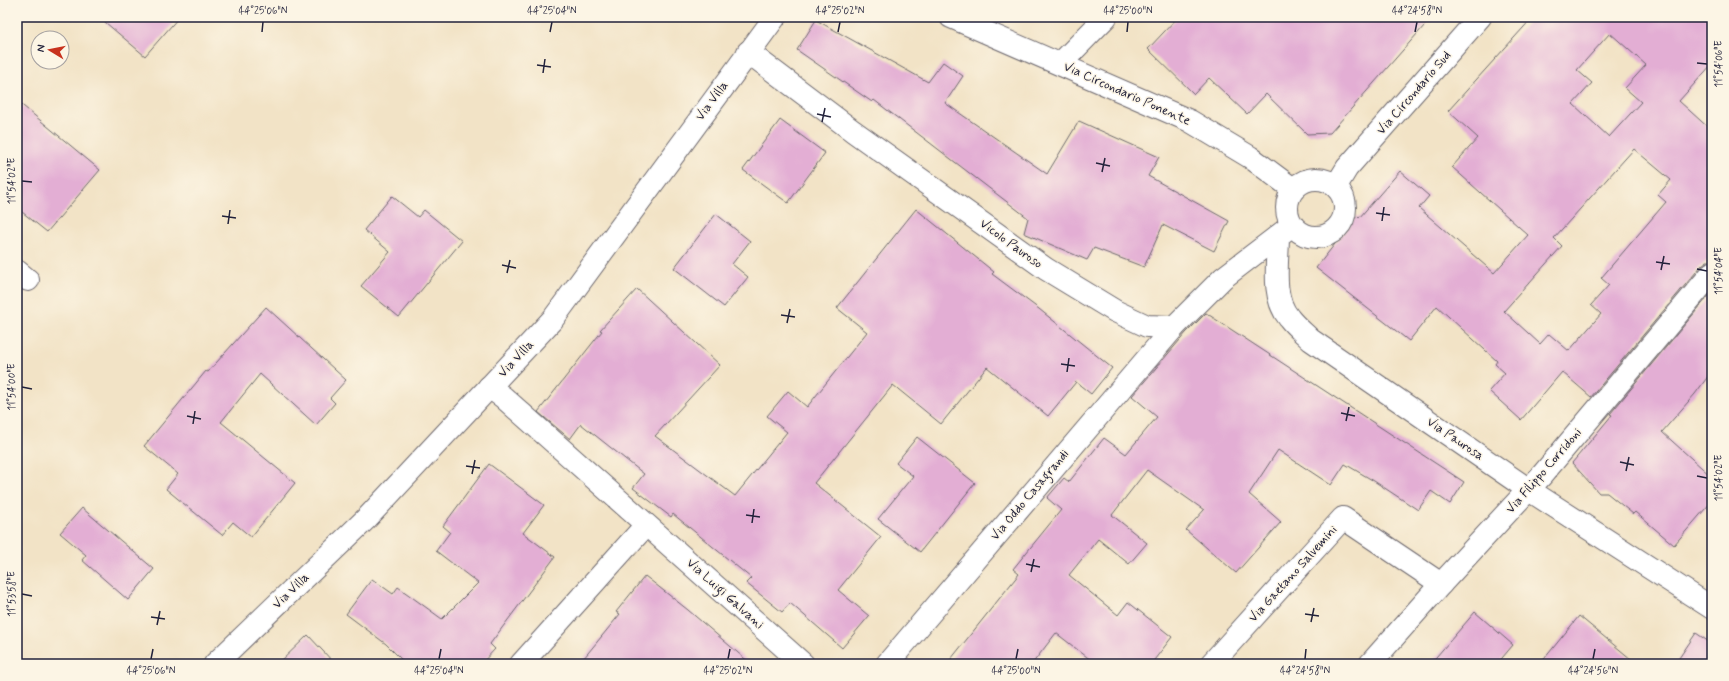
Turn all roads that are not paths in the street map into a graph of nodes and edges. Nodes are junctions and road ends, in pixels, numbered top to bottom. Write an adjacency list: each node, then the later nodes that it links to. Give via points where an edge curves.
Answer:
1 (775, 17): 5 (street, Via Villa)
2 (951, 17): 6 (street, Via Circondario Ponente)
3 (1106, 17): 6 (street)
4 (1480, 17): 7 (street, Via Circondario Sud)
5 (748, 52): 11 (street, Vicolo Pauroso, via 1046,269 1115,311 1147,326); 12 (street, Via Villa, via 553,319)
6 (1060, 64): 8 (street, Via Circondario Ponente, via 1190,121 1250,157)
7 (1341, 177): 8 (street, via 1325,180 1314,178 1302,182); 9 (street, via 1345,213 1336,230 1327,235 1312,237 1299,232)
8 (1293, 189): 9 (street, via 1287,203)
9 (1285, 231): 11 (street, via 1223,278); 13 (street, Via Paurosa, via 1278,287 1281,304 1288,318 1311,340)
10 (1712, 273): 13 (street, Via Filippo Corridoni)
11 (1174, 327): 20 (street, Via Oddo Casagrandi)
12 (489, 387): 14 (street, Via Luigi Galvani); 17 (street, Via Villa, via 367,518)
13 (1529, 490): 15 (street, Via Filippo Corridoni); 16 (street, Via Paurosa)
14 (646, 524): 18 (street); 19 (street, Via Luigi Galvani)
15 (1441, 584): 21 (street, Via Gaetano Salvemini, via 1343,518); 22 (street, Via Filippo Corridoni)
16 (1712, 608)
17 (215, 664)
18 (521, 664)
19 (803, 664)
20 (886, 664)
21 (1211, 664)
22 (1370, 664)

